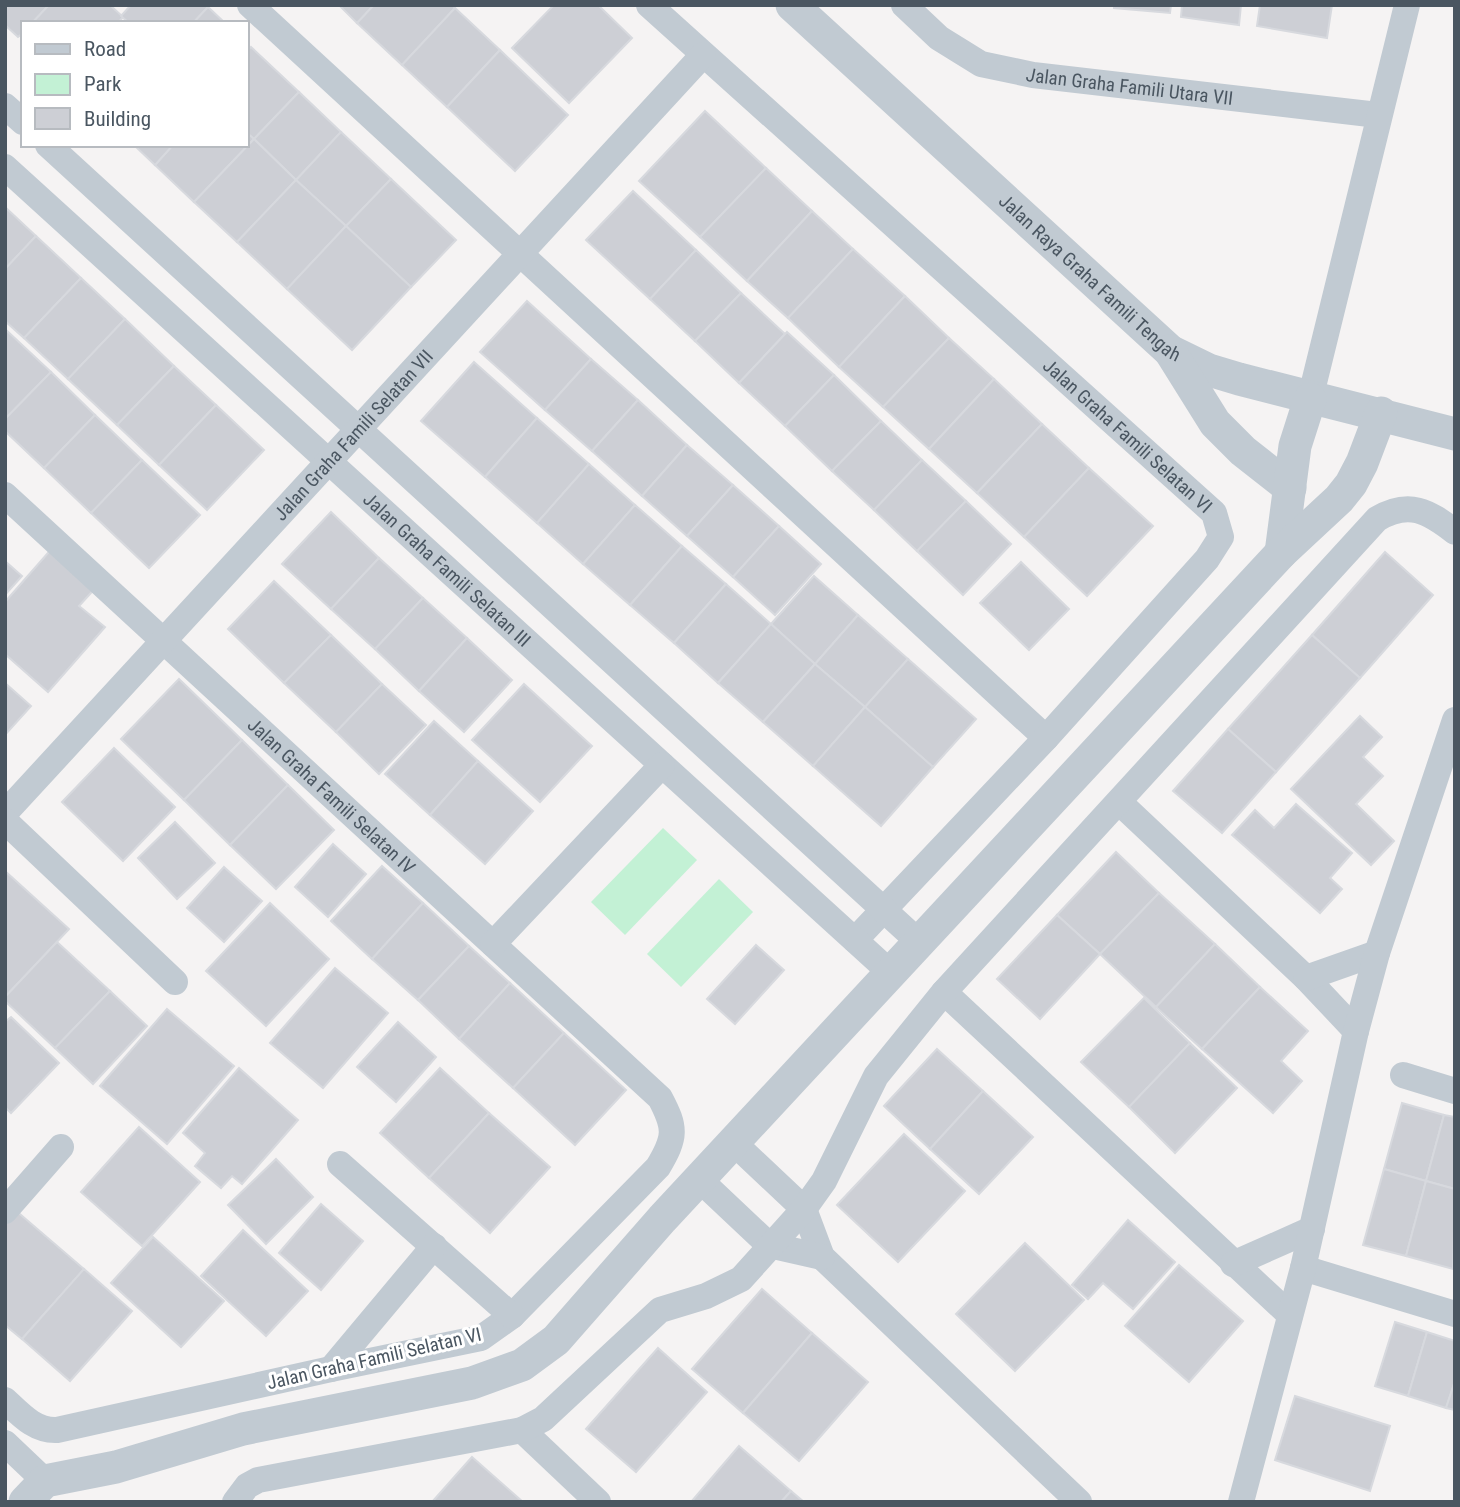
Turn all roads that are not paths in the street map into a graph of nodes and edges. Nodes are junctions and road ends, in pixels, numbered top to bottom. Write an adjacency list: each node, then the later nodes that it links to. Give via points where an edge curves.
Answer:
1 (250, 5): 12 (street)
2 (649, 5): 6 (street, Jalan Graha Famili Selatan VI)
3 (792, 5): 13 (street, Jalan Raya Graha Famili Tengah)
4 (904, 5): 8 (street, Jalan Graha Famili Utara VII, via 939,38 981,64 1033,75)
5 (1407, 5): 8 (street)
6 (703, 55): 12 (street, Jalan Graha Famili Selatan VII); 25 (street, Jalan Graha Famili Selatan VI, via 1214,513 1221,537 1207,559)
7 (5, 106): 9 (street)
8 (1378, 115): 14 (street)
9 (21, 120)
10 (50, 147): 16 (street)
11 (5, 167): 18 (street, Jalan Graha Famili Selatan III)
12 (520, 254): 16 (street, Jalan Graha Famili Selatan VII); 25 (street)
13 (1170, 351): 14 (street, Jalan Raya Graha Famili Tengah, via 1209,370); 19 (street, via 1215,423 1243,452)
14 (1310, 399): 15 (street, Jalan Raya Graha Famili Tengah); 19 (street, via 1295,446)
15 (1381, 413): 17 (street, Jalan Raya Graha Famili Tengah); 22 (street, via 1351,484)
16 (359, 430): 18 (street, Jalan Graha Famili Selatan VII); 30 (street)
17 (1455, 434)
18 (329, 461): 23 (street, Jalan Graha Famili Selatan VII); 26 (street, Jalan Graha Famili Selatan III)
19 (1290, 488): 22 (street)
20 (9, 503): 23 (street, Jalan Graha Famili Selatan IV)
21 (1455, 532): 27 (street, via 1416,509 1389,512 1377,519)
22 (1281, 553): 32 (street)
23 (164, 641): 28 (street, Jalan Graha Famili Selatan VII); 33 (street, Jalan Graha Famili Selatan IV)
24 (1455, 720): 34 (street)
25 (1046, 738): 30 (street, Jalan Graha Famili Selatan VI)
26 (662, 765): 31 (street, Jalan Graha Famili Selatan III); 33 (street)
27 (1119, 802): 36 (street); 38 (street)
28 (5, 814)
29 (5, 821): 37 (street)
30 (883, 909): 31 (street, Jalan Graha Famili Selatan VI); 32 (street)
31 (855, 940): 35 (street, Jalan Graha Famili Selatan III)
32 (920, 943): 35 (street)
33 (493, 944): 42 (street, Jalan Graha Famili Selatan IV)
34 (1377, 953): 36 (street); 39 (street)
35 (892, 974): 43 (street)
36 (1306, 978): 39 (street)
37 (175, 982)
38 (944, 992): 47 (street, via 876,1076 836,1159); 53 (street)
39 (1356, 1031): 49 (street)
40 (1403, 1075): 41 (street)
41 (1455, 1091)
42 (660, 1098): 56 (street, Jalan Graha Famili Selatan VI, via 673,1126 658,1167)
43 (734, 1143): 46 (street); 47 (street)
44 (61, 1147): 48 (street)
45 (340, 1164): 51 (street)
46 (700, 1180): 50 (street); 62 (street, via 556,1340 522,1365 472,1383 243,1429)
47 (804, 1209): 50 (street); 52 (street)
48 (5, 1211)
49 (1312, 1229): 53 (street); 54 (street)
50 (769, 1245): 52 (street); 60 (street, via 741,1279 660,1310 543,1419)
51 (434, 1246): 56 (street); 58 (street)
52 (822, 1257): 65 (street)
53 (1233, 1264): 57 (street)
54 (1303, 1268): 55 (street); 57 (street)
55 (1455, 1314)
56 (512, 1315): 58 (street, Jalan Graha Famili Selatan VI, via 481,1338)
57 (1290, 1315): 66 (street)
58 (331, 1369): 59 (street, Jalan Graha Famili Selatan VI, via 57,1430 33,1425)
59 (5, 1400)
60 (522, 1430): 63 (street, via 258,1480 247,1486); 64 (street)
61 (5, 1443): 62 (street)
62 (35, 1492)
63 (236, 1502)
64 (598, 1502)
65 (1079, 1502)
66 (1241, 1502)

